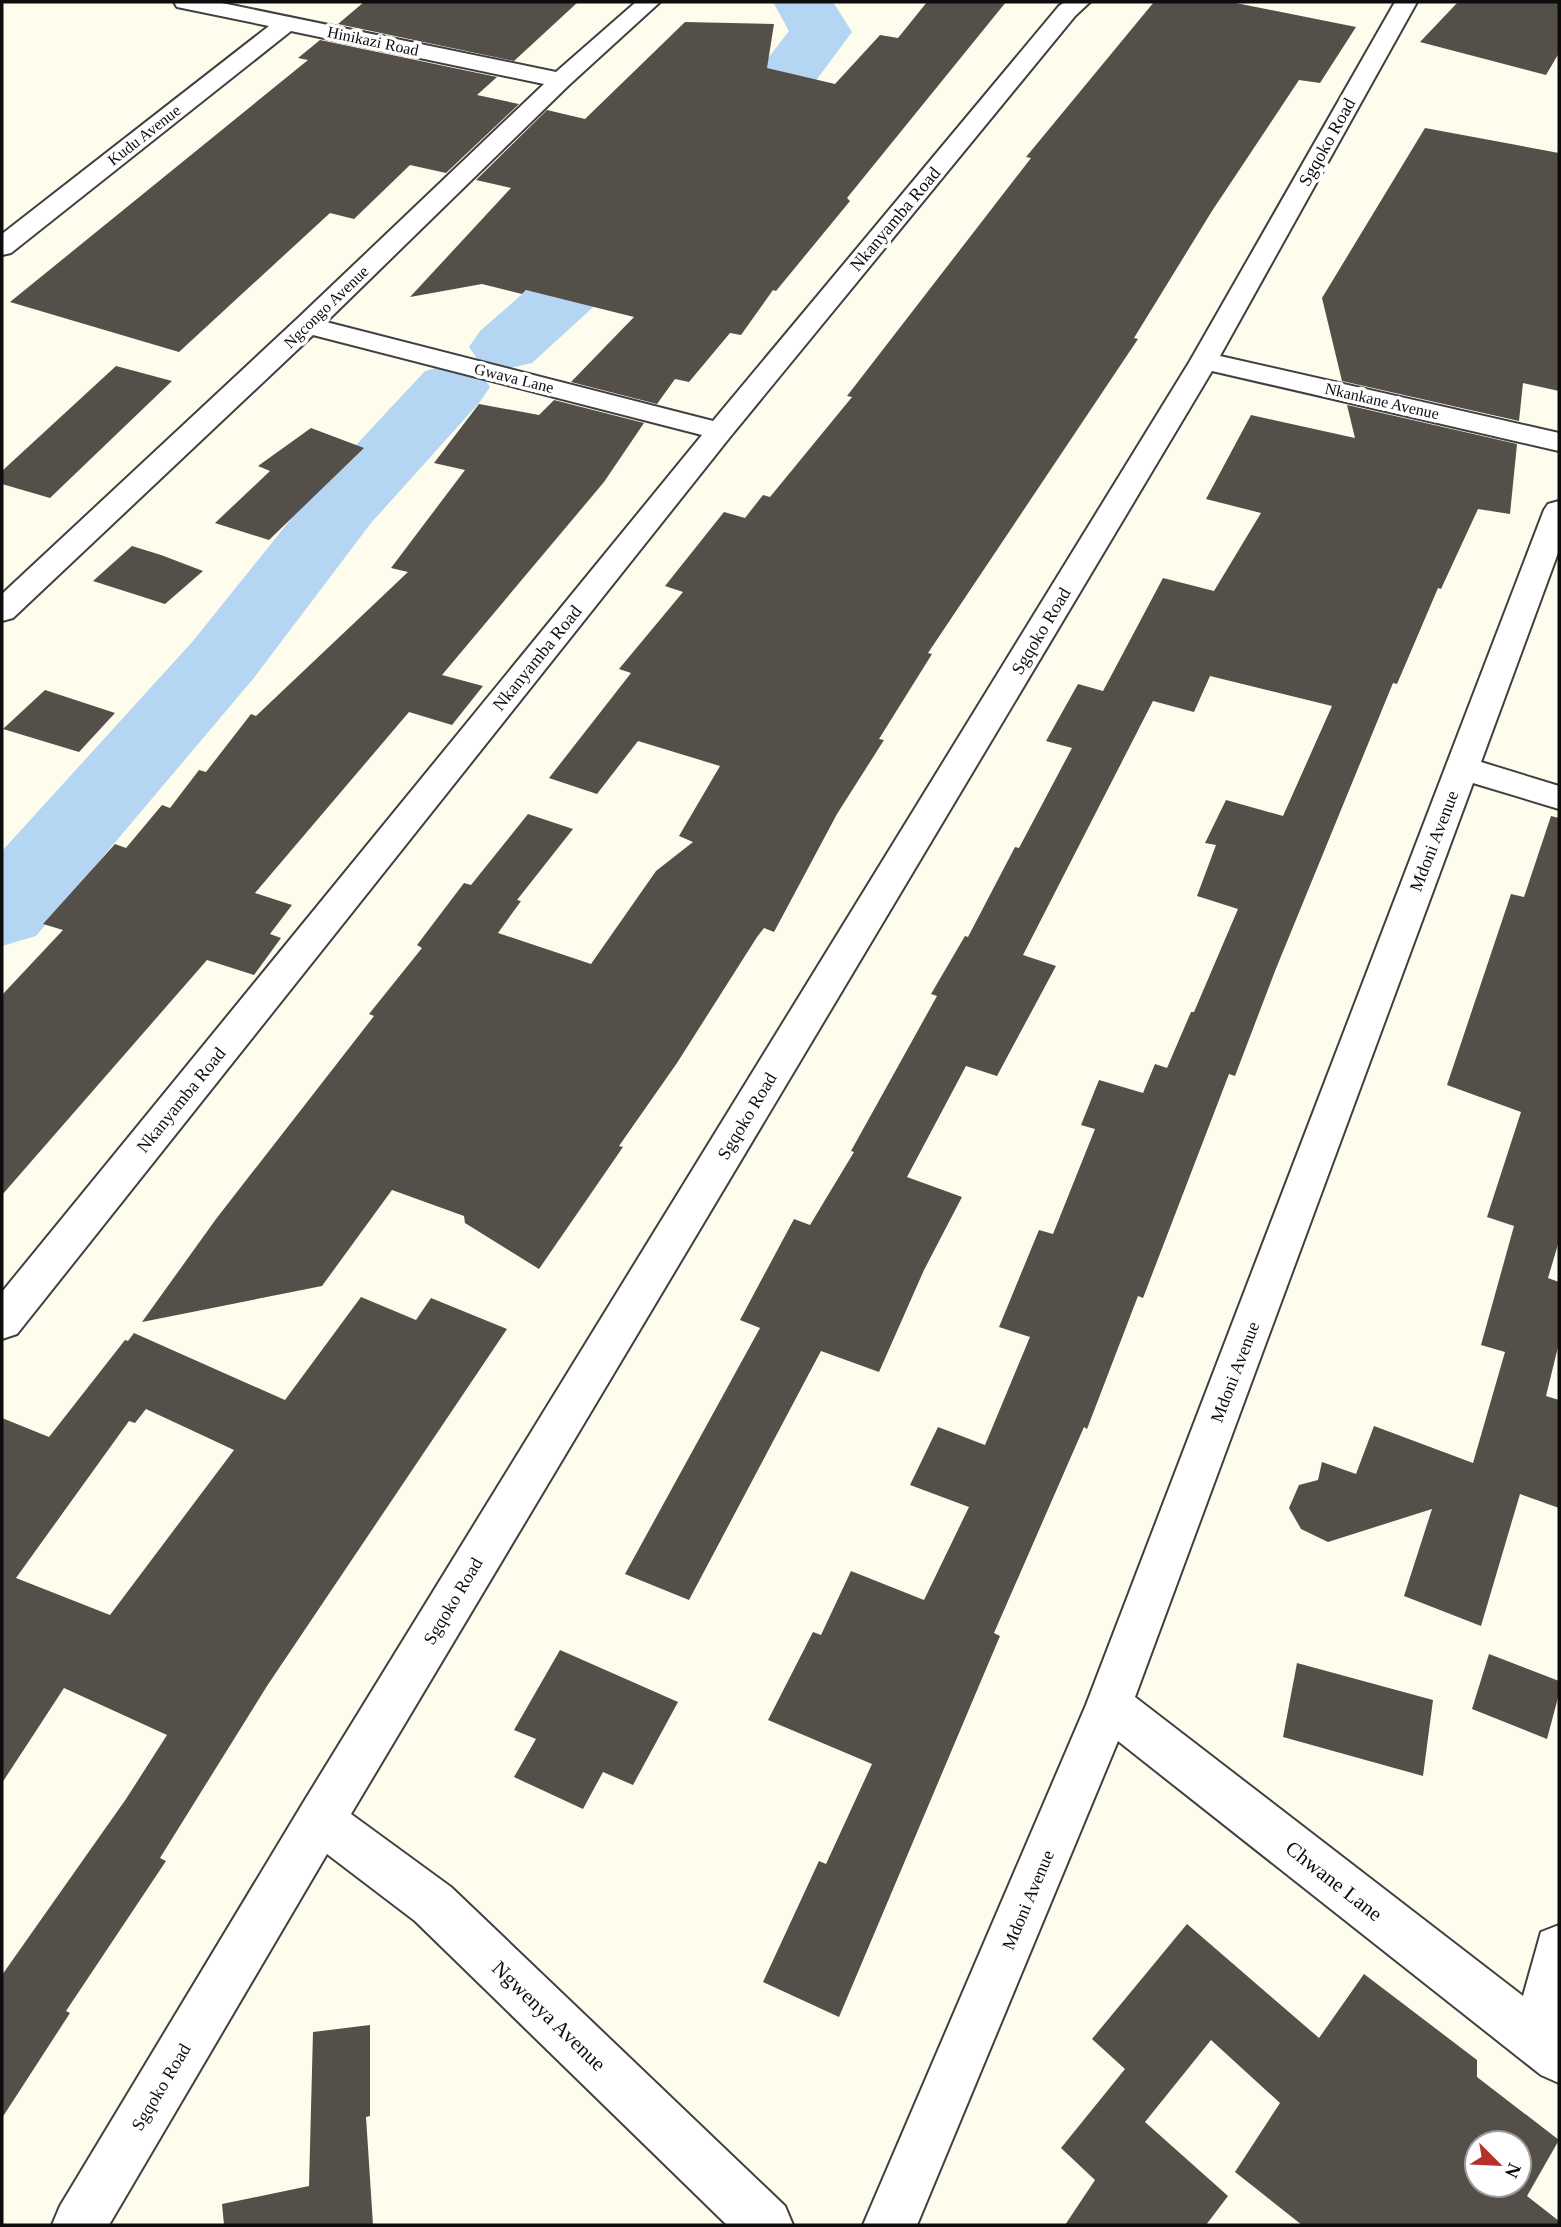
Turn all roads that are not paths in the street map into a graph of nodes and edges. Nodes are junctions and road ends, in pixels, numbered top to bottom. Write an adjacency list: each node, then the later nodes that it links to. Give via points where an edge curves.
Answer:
1 (185, 2): 5 (street, Hinikazi Road)
2 (649, 2): 6 (street, Ngcongo Avenue)
3 (1079, 2): 10 (street, Nkanyamba Road)
4 (1406, 2): 9 (street, Sgqoko Road)
5 (286, 24): 6 (street, Hinikazi Road); 7 (street, Kudu Avenue)
6 (562, 80): 8 (street, Ngcongo Avenue)
7 (2, 247)
8 (307, 325): 10 (street, Gwava Lane); 13 (street, Ngcongo Avenue)
9 (1204, 361): 11 (street, Nkankane Avenue); 18 (street, Sgqoko Road)
10 (720, 431): 16 (street, Nkanyamba Road)
11 (1559, 442)
12 (1559, 510): 14 (street, Mdoni Avenue)
13 (2, 611)
14 (1461, 768): 15 (street); 17 (street, Mdoni Avenue)
15 (1559, 798)
16 (2, 1322)
17 (1109, 1706): 20 (street, Chwane Lane); 23 (street, Mdoni Avenue)
18 (320, 1820): 21 (street, Sgqoko Road); 22 (street, Ngwenya Avenue, via 433,1904)
19 (1559, 1950): 20 (street)
20 (1549, 2048)
21 (79, 2225)
22 (766, 2225)
23 (890, 2225)

